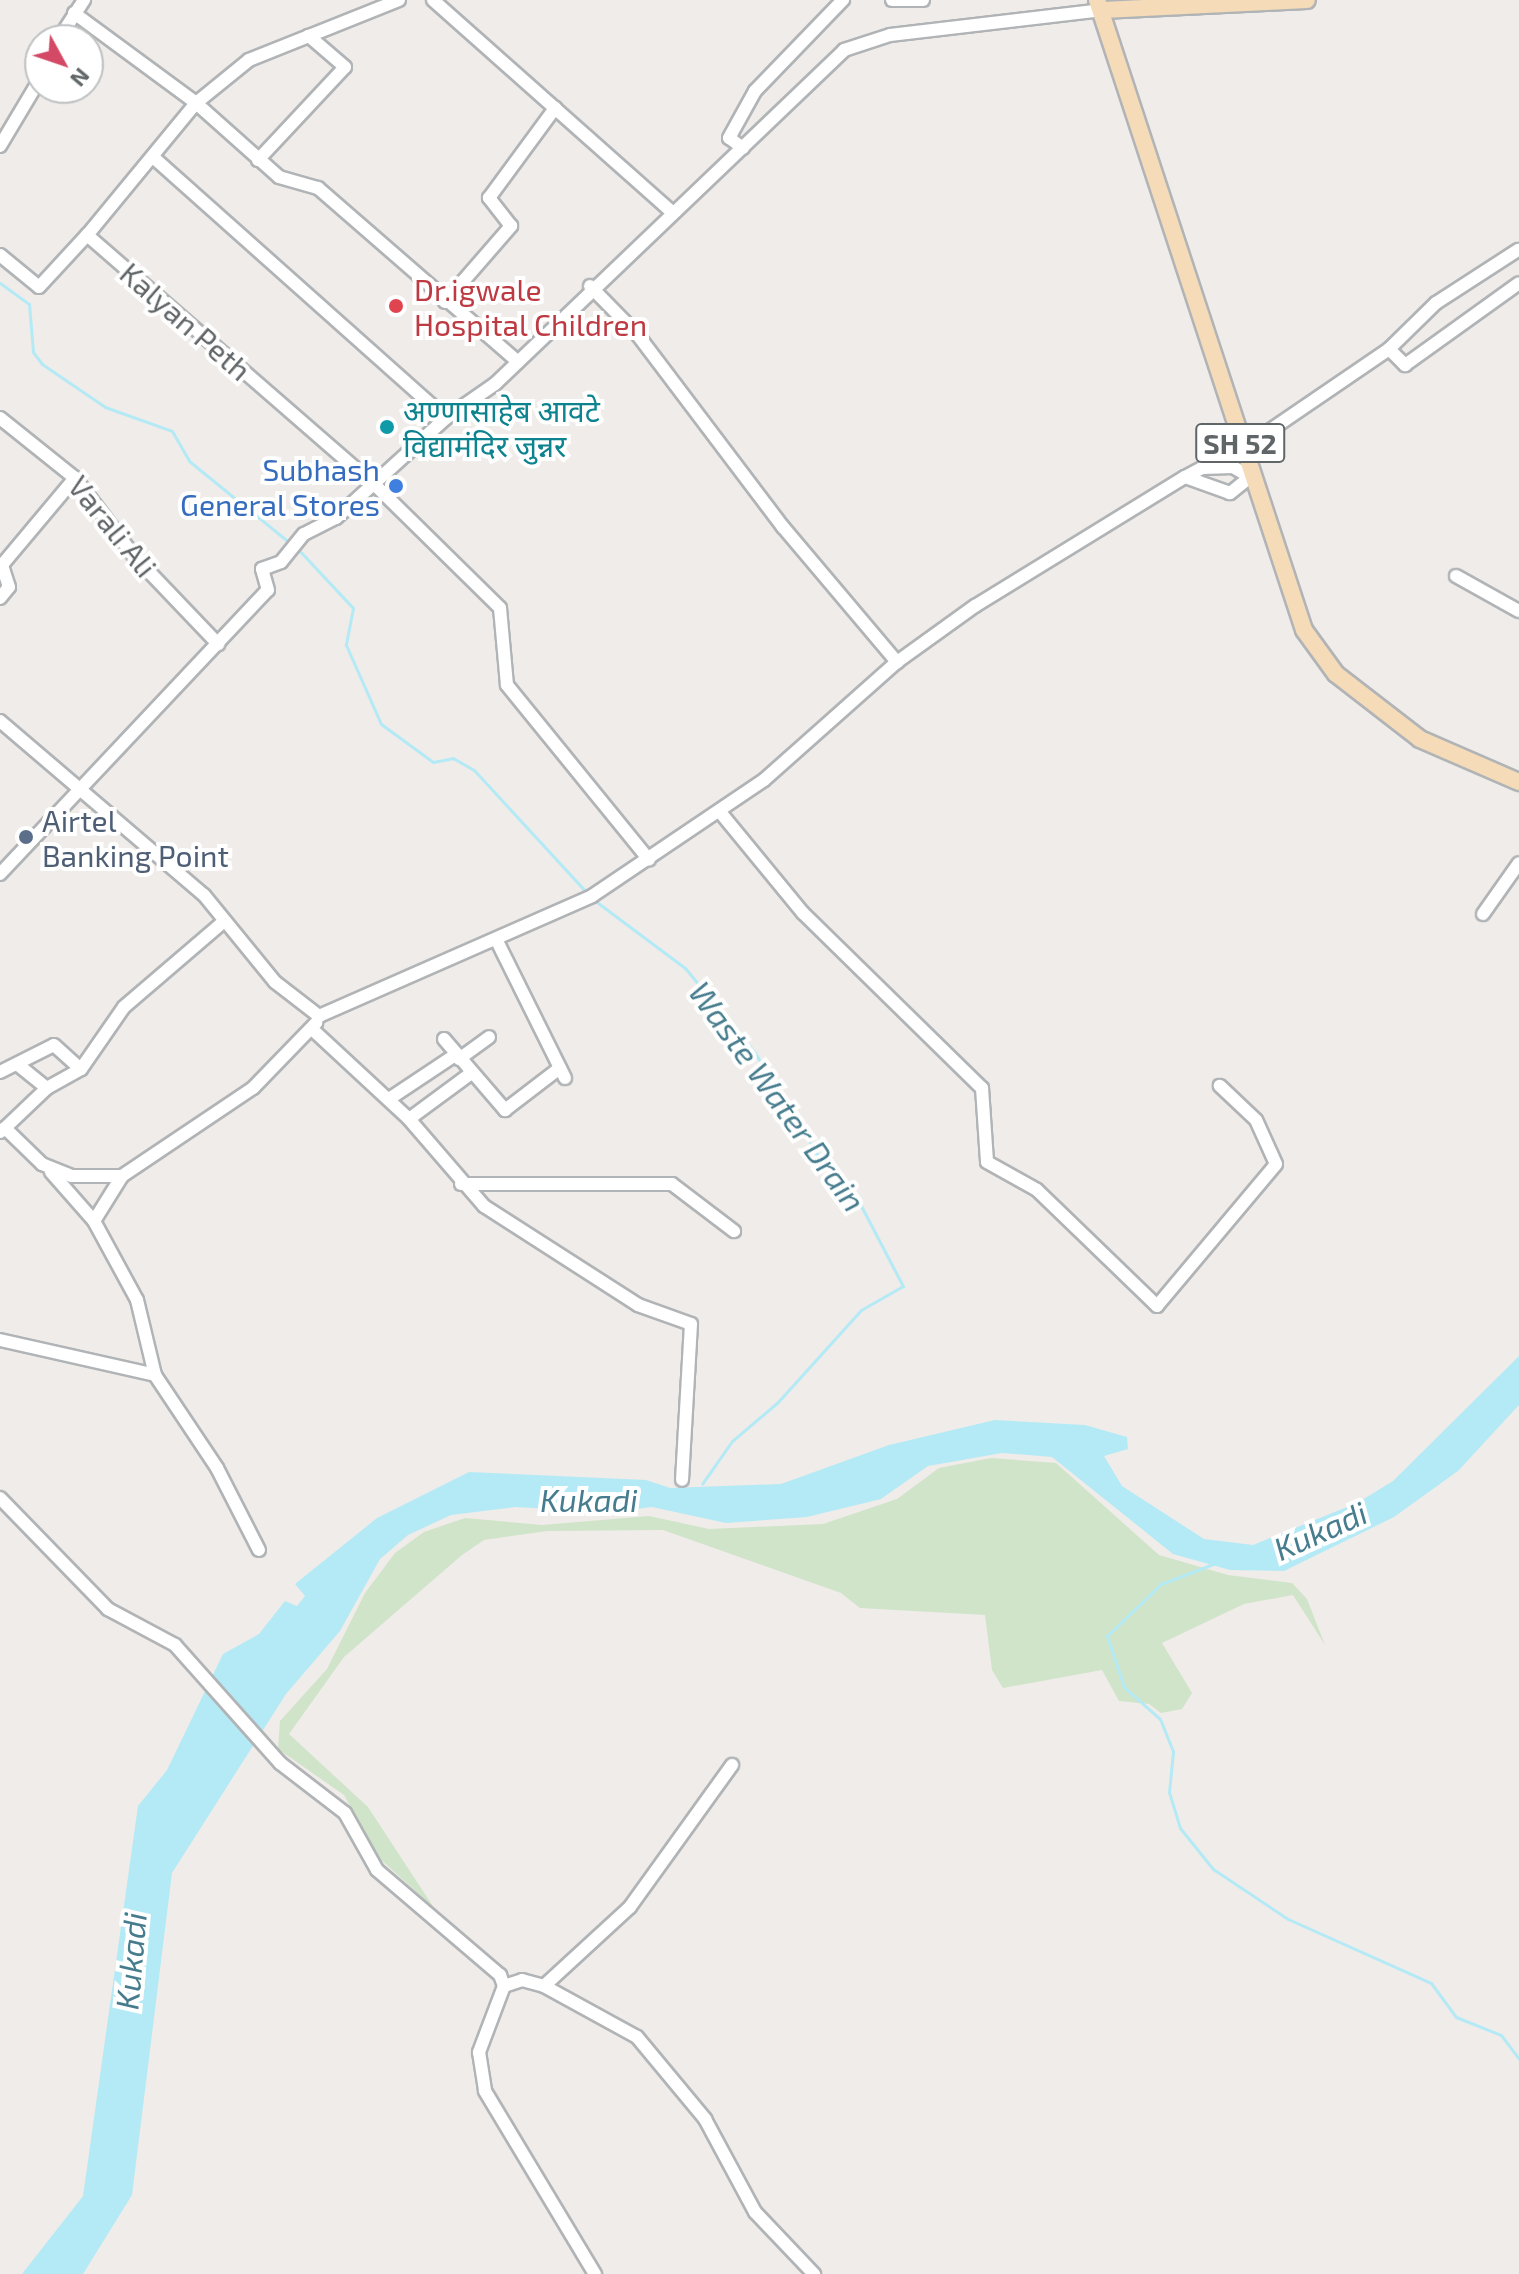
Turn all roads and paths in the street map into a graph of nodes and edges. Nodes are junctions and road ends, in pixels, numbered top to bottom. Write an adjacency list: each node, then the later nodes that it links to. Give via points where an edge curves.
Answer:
1 (84, 0): 9 (street)
2 (399, 0): 11 (street)
3 (433, 0): 14 (street)
4 (892, 0): 5 (street)
5 (923, 0)
6 (1307, 0): 8 (main road)
7 (837, 2): 16 (street, via 755,91 729,138)
8 (1100, 5): 16 (street, via 855,43); 30 (main road, SH 52)
9 (74, 13): 10 (street); 12 (street)
10 (67, 24)
11 (309, 36): 12 (street, via 249,60); 18 (street, via 345,67 284,124)
12 (196, 103): 17 (street); 18 (street)
13 (25, 104): 15 (street)
14 (555, 108): 19 (street); 25 (street, via 489,198 511,226)
15 (0, 146)
16 (743, 148): 19 (street)
17 (153, 157): 20 (street); 29 (street)
18 (258, 160): 25 (street, via 279,177 318,188)
19 (673, 213): 24 (street)
20 (87, 235): 22 (street, via 39,287); 34 (street, Kalyan Peth)
21 (1518, 250): 26 (street, via 1436,303)
22 (0, 255)
23 (1519, 283): 26 (street, via 1405,365)
24 (590, 286): 27 (street); 40 (street, via 637,334 783,527)
25 (445, 302): 27 (street)
26 (1389, 349): 30 (street, via 1269,431)
27 (518, 362): 29 (street)
28 (0, 418): 33 (street, Varali Ali)
29 (446, 418): 34 (street)
30 (1239, 439): 32 (main road, SH 52)
31 (1185, 477): 32 (street, via 1216,465); 32 (street, via 1230,493); 40 (street)
32 (1250, 477): 42 (main road, SH 52, via 1318,653 1357,693 1420,739)
33 (75, 478): 35 (street); 39 (street, Varali Ali, via 134,556)
34 (376, 486): 39 (street, via 304,534 281,562 262,569 268,590); 45 (street, Kalyan Peth, via 500,608 507,685)
35 (1, 564): 37 (street, via 9,587)
36 (1456, 576): 38 (street)
37 (0, 598)
38 (1519, 611)
39 (218, 644): 43 (street)
40 (897, 662): 44 (street)
41 (0, 721): 43 (street)
42 (1519, 782)
43 (79, 791): 47 (street); 49 (street, via 204,895)
44 (720, 812): 45 (street); 60 (street, via 814,924 982,1088 987,1162 1037,1190 1157,1306 1276,1164 1256,1120)
45 (649, 860): 50 (street)
46 (1519, 863): 48 (street)
47 (0, 874)
48 (1483, 914)
49 (223, 922): 51 (street, via 275,982); 57 (street, via 124,1007)
50 (497, 941): 51 (street); 59 (street, via 562,1073 510,1110)
51 (319, 1016): 52 (street)
52 (313, 1030): 62 (street); 66 (street, via 253,1088)
53 (489, 1037): 55 (street)
54 (444, 1039): 55 (street)
55 (457, 1057): 59 (street); 62 (street)
56 (17, 1064): 57 (street, via 54,1045); 58 (street); 61 (street)
57 (81, 1069): 61 (street)
58 (0, 1072)
59 (470, 1074): 63 (street)
60 (1220, 1086)
61 (47, 1088): 64 (street)
62 (389, 1099): 63 (street)
63 (409, 1119): 67 (street)
64 (3, 1130): 65 (street)
65 (42, 1164): 66 (street, via 85,1178); 68 (street)
66 (122, 1176): 68 (street)
67 (461, 1184): 69 (street, via 672,1184); 72 (street, via 523,1235 638,1305 691,1324)
68 (94, 1221): 71 (street, via 137,1300)
69 (734, 1231)
70 (0, 1340): 71 (street)
71 (155, 1375): 74 (street, via 217,1468)
72 (682, 1480)
73 (0, 1498): 76 (street, via 108,1609 175,1645 189,1668 280,1763 345,1813 377,1870)
74 (259, 1550)
75 (732, 1765): 77 (street, via 630,1907)
76 (504, 1986): 77 (street, via 522,1980); 78 (street, via 479,2052 485,2091)
77 (544, 1986): 79 (street, via 609,2017 656,2055 705,2119 755,2212)
78 (595, 2274)
79 (814, 2274)

